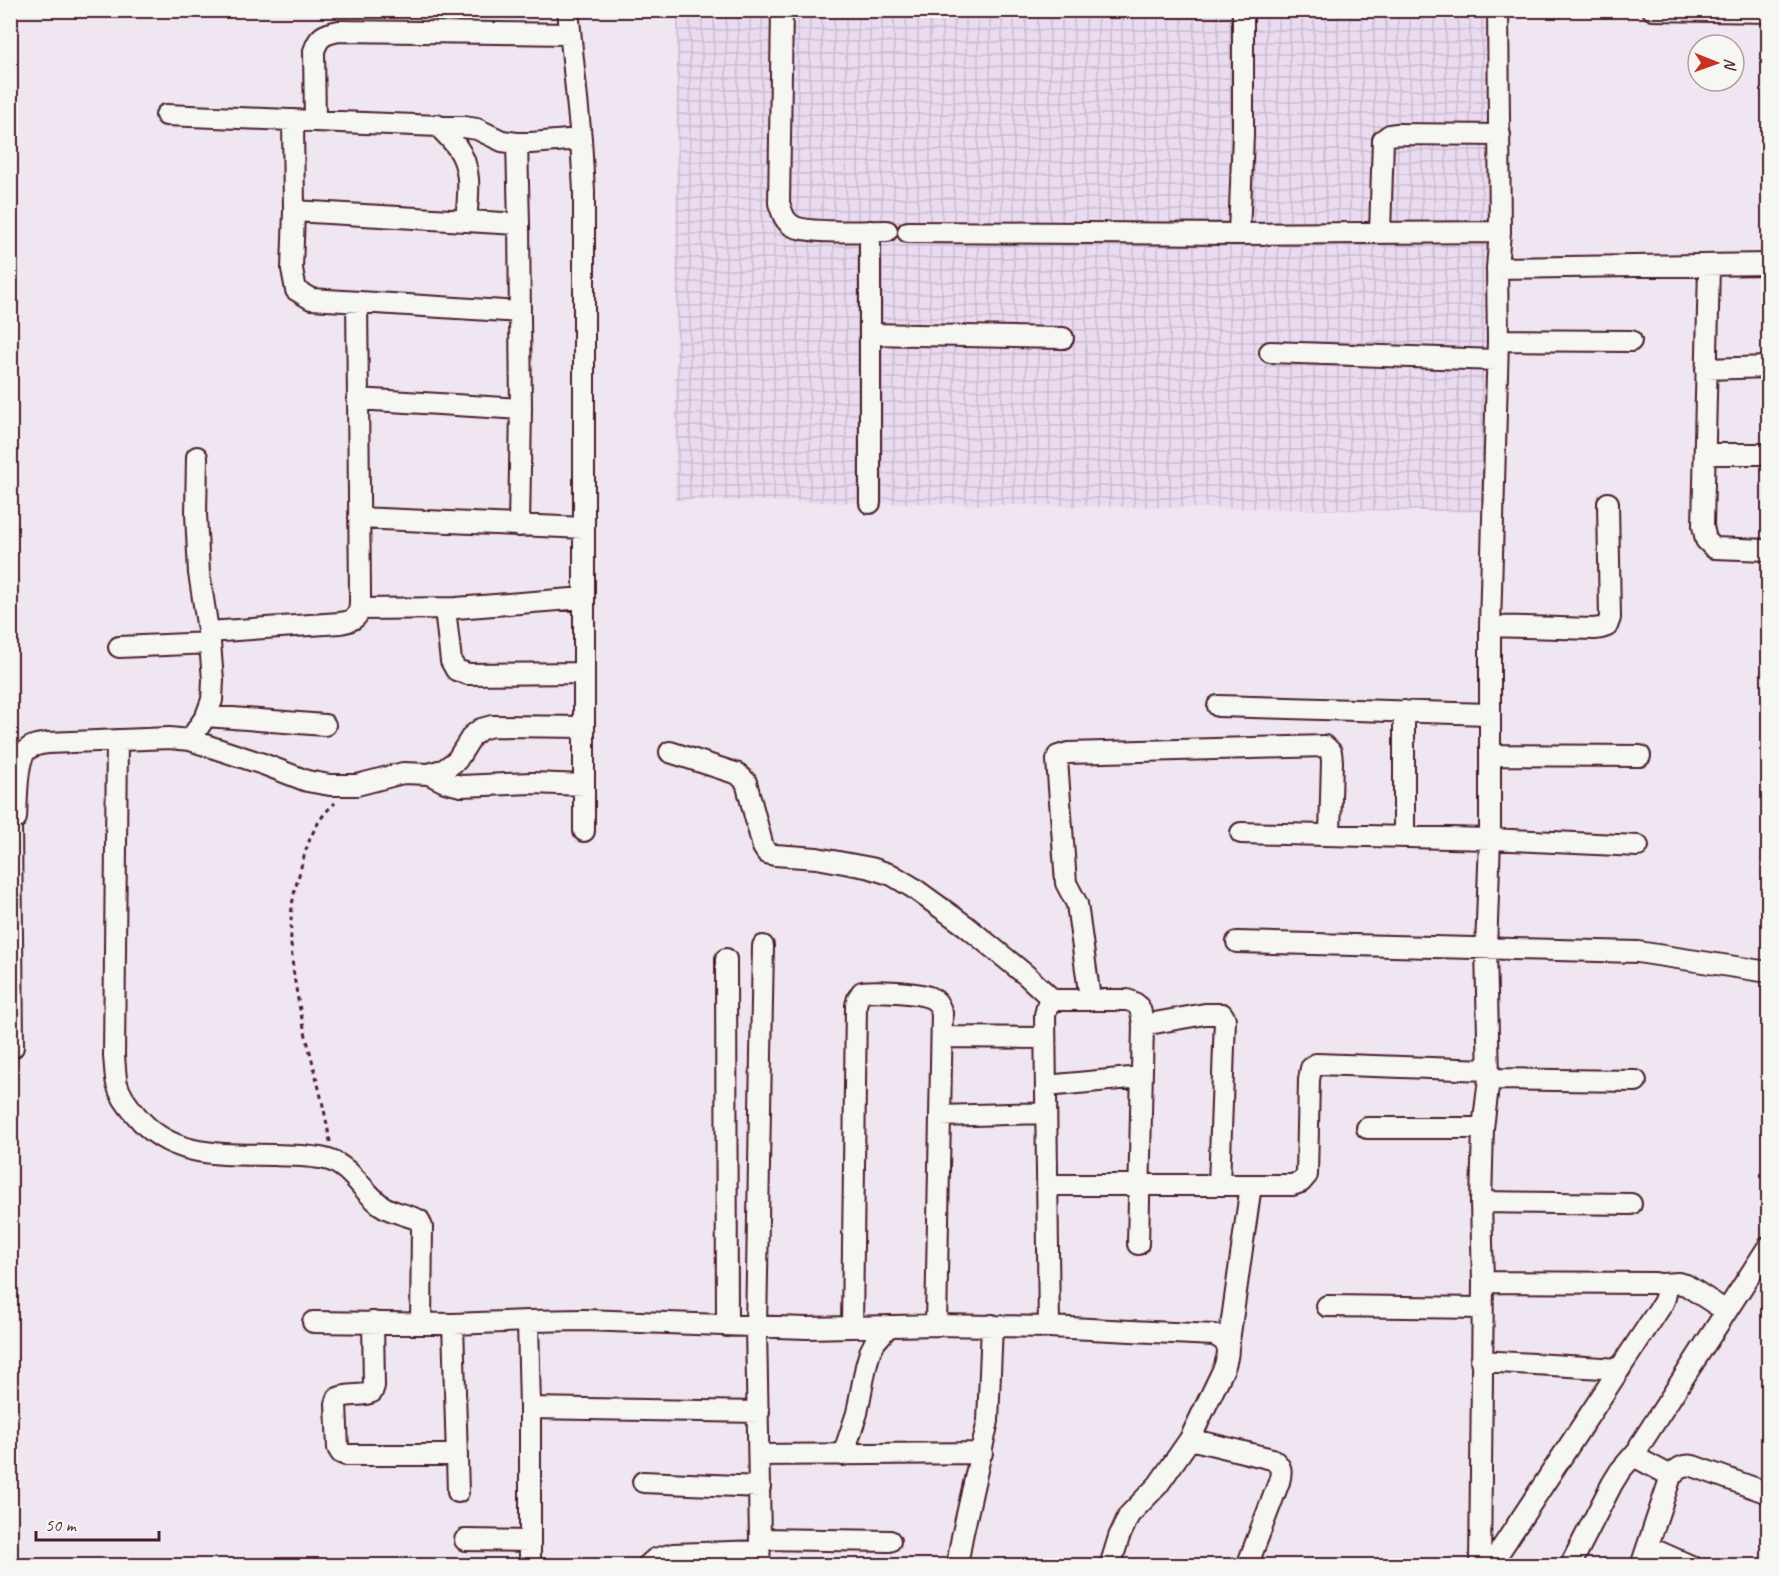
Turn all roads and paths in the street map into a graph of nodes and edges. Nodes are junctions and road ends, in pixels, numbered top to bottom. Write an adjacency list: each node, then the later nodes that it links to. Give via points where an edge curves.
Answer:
1 (567, 10): 8 (street)
2 (782, 10): 28 (street, via 779,203 784,218 794,227 810,231 878,231)
3 (1243, 10): 22 (street)
4 (1498, 10): 13 (street)
5 (1653, 10): 6 (street)
6 (1700, 11): 7 (street)
7 (1768, 12)
8 (570, 34): 11 (street, via 327,33 318,40 314,51); 14 (street)
9 (166, 115): 10 (street)
10 (293, 120): 11 (street); 16 (street)
11 (315, 121): 12 (street)
12 (437, 125): 15 (street, via 477,129 502,141); 17 (street, via 458,148 466,164)
13 (1500, 135): 20 (street); 21 (street, via 1397,134 1383,140)
14 (581, 139): 15 (street); 45 (street, via 585,238)
15 (517, 143): 18 (street)
16 (294, 211): 17 (street); 26 (street, via 292,269 296,290 311,299)
17 (466, 221): 18 (street)
18 (519, 224): 27 (street)
19 (908, 232): 22 (street)
20 (1500, 232): 21 (street); 25 (street)
21 (1380, 233): 22 (street)
22 (1239, 234)
23 (1768, 264): 24 (street)
24 (1709, 266): 25 (street); 35 (street)
25 (1497, 268): 30 (street)
26 (357, 302): 27 (street); 36 (street)
27 (520, 312): 37 (street)
28 (870, 334): 29 (street); 41 (street)
29 (1063, 338)
30 (1498, 340): 31 (street); 33 (street)
31 (1631, 341)
32 (1270, 352): 33 (street)
33 (1496, 360): 50 (street)
34 (1768, 367): 35 (street)
35 (1706, 369): 38 (street)
36 (357, 399): 37 (street); 43 (street)
37 (521, 409): 44 (street)
38 (1706, 454): 39 (street); 46 (street, via 1706,540 1714,548)
39 (1768, 454)
40 (197, 457): 51 (street, via 199,573)
41 (870, 503)
42 (1608, 503): 50 (street, via 1607,626)
43 (359, 518): 44 (street); 48 (street)
44 (519, 526): 45 (street)
45 (584, 528): 47 (street)
46 (1768, 550)
47 (584, 598): 49 (street); 53 (street)
48 (360, 609): 49 (street); 51 (street, via 349,621)
49 (445, 609): 53 (street, via 451,661 456,670 468,674)
50 (1490, 626): 56 (street)
51 (209, 637): 52 (street); 57 (street, via 213,680)
52 (118, 647)
53 (584, 673): 59 (street)
54 (1218, 706): 55 (street)
55 (1404, 711): 56 (street); 72 (street)
56 (1489, 714): 63 (street)
57 (206, 716): 58 (street); 61 (street)
58 (325, 725)
59 (584, 727): 65 (street, via 481,729 457,760 445,770); 66 (street)
60 (117, 740): 61 (street); 68 (street, via 48,743 26,751 20,760 16,818); 94 (street, via 114,1056 118,1085 128,1106 146,1128 166,1142 190,1150 314,1156)
61 (190, 740): 65 (street, via 307,781 330,785 357,785 403,773)
62 (670, 752): 81 (street, via 738,774 746,782 762,847 767,852 817,858 892,875 966,926)
63 (1490, 755): 64 (street); 73 (street)
64 (1640, 756)
65 (429, 774): 66 (street, via 461,786)
66 (584, 785): 69 (street)
67 (336, 803): 94 (path, via 314,829 303,857 292,905 291,943)
68 (11, 824): 85 (street)
69 (584, 831)
70 (1241, 833): 71 (street)
71 (1330, 834): 72 (street); 80 (street, via 1332,761 1325,746 1058,756 1066,883 1077,904)
72 (1404, 837): 73 (street)
73 (1490, 839): 74 (street); 77 (street)
74 (1638, 846)
75 (1237, 942): 77 (street)
76 (763, 946): 119 (street)
77 (1486, 949): 79 (street, via 1638,952); 86 (street)
78 (726, 958): 115 (street)
79 (1768, 972)
80 (1090, 999): 81 (street); 82 (street, via 1135,1002)
81 (1053, 1000): 84 (street, via 1046,1008)
82 (1143, 1025): 87 (street); 97 (street, via 1205,1014 1222,1014 1225,1019)
83 (942, 1036): 84 (street); 91 (street); 117 (street, via 942,1013 938,1002 930,997 870,991 862,992 858,998)
84 (1045, 1038): 89 (street)
85 (13, 1047)
86 (1489, 1075): 88 (street); 93 (street); 98 (street, via 1316,1064 1309,1080 1306,1175 1292,1185)
87 (1141, 1077): 89 (street); 96 (street)
88 (1636, 1081)
89 (1046, 1086): 90 (street)
90 (1046, 1113): 91 (street); 95 (street)
91 (940, 1116): 113 (street)
92 (1367, 1128): 93 (street)
93 (1483, 1128): 99 (street)
94 (332, 1161): 111 (street, via 378,1203 419,1220)
95 (1047, 1185): 96 (street); 118 (street)
96 (1139, 1185): 97 (street); 101 (street)
97 (1219, 1185): 98 (street)
98 (1251, 1185): 120 (street)
99 (1481, 1202): 100 (street); 103 (street)
100 (1631, 1204)
101 (1138, 1244)
102 (1768, 1246): 107 (street)
103 (1483, 1282): 104 (street); 106 (street)
104 (1662, 1284): 107 (street, via 1686,1285); 122 (street, via 1667,1293 1663,1303)
105 (1327, 1306): 106 (street)
106 (1482, 1308): 121 (street)
107 (1726, 1311): 126 (street)
108 (313, 1322): 109 (street)
109 (373, 1322): 111 (street); 128 (street, via 372,1392 344,1395 336,1404 341,1453)
110 (528, 1322): 112 (street); 115 (street, via 584,1320); 123 (street)
111 (421, 1323): 112 (street)
112 (453, 1324): 128 (street)
113 (936, 1325): 114 (street); 116 (street)
114 (992, 1325): 118 (street); 127 (street, via 988,1421)
115 (727, 1326): 119 (street)
116 (889, 1326): 117 (street); 130 (street, via 870,1352)
117 (852, 1327): 119 (street)
118 (1049, 1327): 120 (street, via 1214,1335)
119 (756, 1328): 124 (street)
120 (1228, 1348): 125 (street, via 1224,1368)
121 (1481, 1361): 122 (street); 146 (street)
122 (1620, 1369): 147 (street)
123 (530, 1408): 124 (street); 137 (street)
124 (759, 1412): 129 (street)
125 (1190, 1439): 144 (street, via 1158,1485 1129,1515); 145 (street, via 1280,1464 1280,1482)
126 (1638, 1450): 131 (street, via 1641,1460); 148 (street, via 1612,1484)
127 (982, 1453): 130 (street); 143 (street)
128 (457, 1455): 134 (street)
129 (759, 1455): 130 (street); 133 (street)
130 (843, 1455)
131 (1671, 1476): 135 (street, via 1686,1464); 139 (street)
132 (643, 1482): 133 (street)
133 (760, 1487): 140 (street)
134 (458, 1492)
135 (1768, 1493)
136 (465, 1540): 137 (street)
137 (529, 1540): 141 (street)
138 (890, 1540): 140 (street)
139 (1648, 1547): 149 (street); 150 (street)
140 (760, 1552): 142 (street, via 673,1554 655,1559)
141 (530, 1566)
142 (647, 1566)
143 (957, 1566)
144 (1110, 1566)
145 (1247, 1566)
146 (1480, 1566)
147 (1490, 1566)
148 (1570, 1566)
149 (1641, 1566)
150 (1691, 1566)

